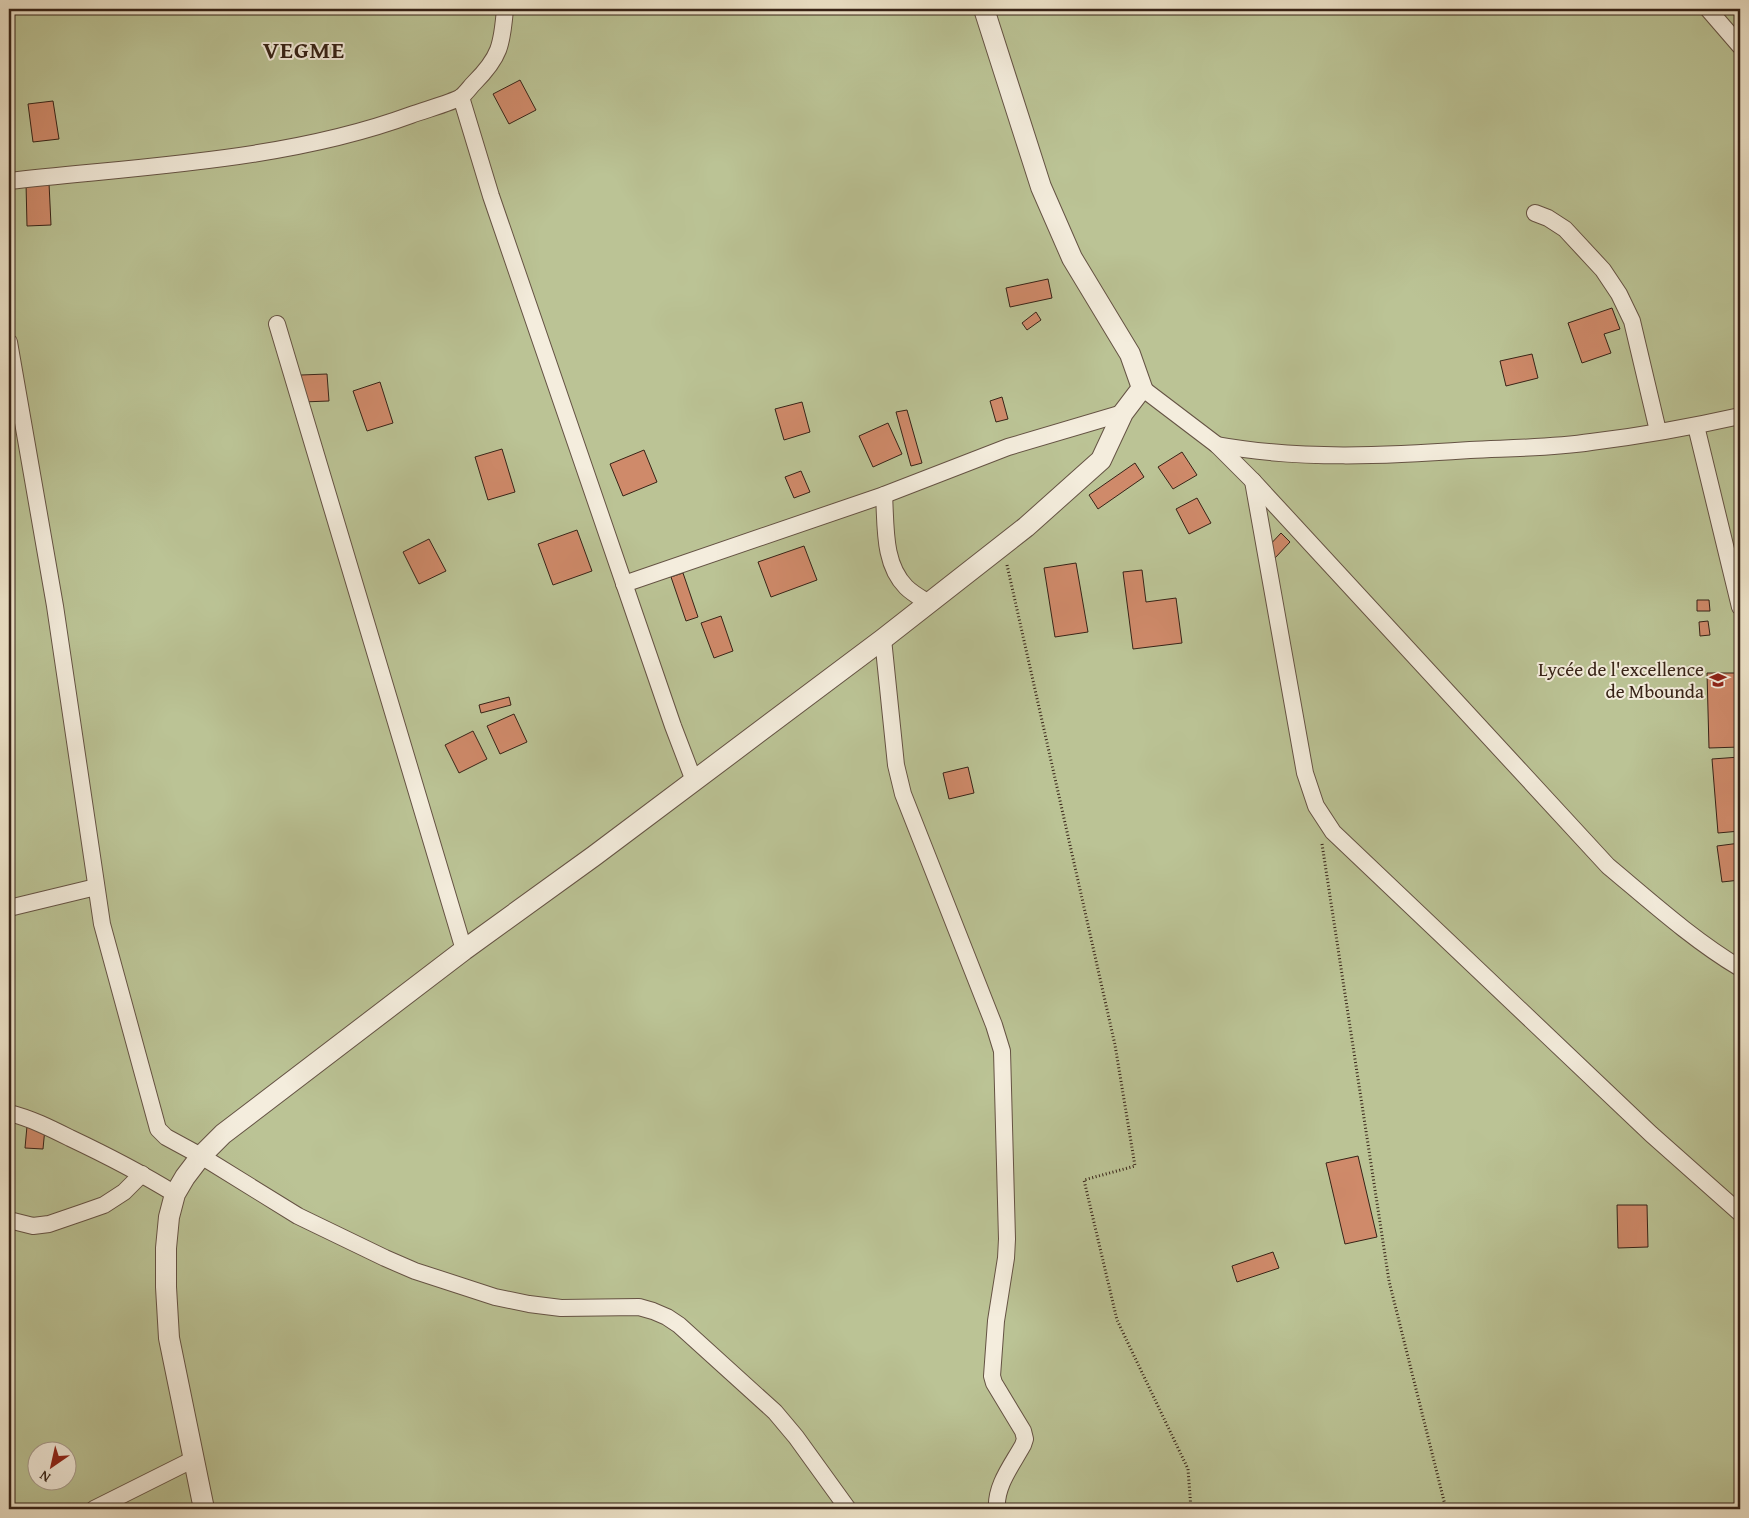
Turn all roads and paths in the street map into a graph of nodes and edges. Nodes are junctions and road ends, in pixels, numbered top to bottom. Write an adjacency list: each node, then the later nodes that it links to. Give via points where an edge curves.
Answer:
1 (505, 9): 5 (street, via 498,54)
2 (984, 9): 10 (street, via 1041,187 1072,258 1130,354)
3 (1708, 9): 4 (street)
4 (1740, 46)
5 (461, 96): 6 (street, via 386,124 246,155); 19 (street, via 491,196)
6 (9, 181)
7 (1534, 213): 14 (street, via 1565,229 1603,270 1619,294 1632,320)
8 (277, 324): 27 (street)
9 (9, 342): 25 (street, via 55,606)
10 (1142, 388): 11 (street); 15 (street)
11 (1123, 413): 17 (street, via 1008,447); 18 (street, via 1100,460)
12 (1740, 416): 13 (street)
13 (1696, 426): 14 (street); 21 (street)
14 (1658, 432): 15 (street, via 1590,443 1419,454 1325,455)
15 (1217, 445): 16 (street)
16 (1253, 481): 28 (street, via 1608,866 1662,911); 33 (street, via 1305,773 1316,806 1341,839 1643,1127)
17 (884, 495): 19 (street); 20 (street, via 890,558 895,574 907,588)
18 (1003, 545): 20 (street); 40 (path, via 1115,1045 1135,1166 1084,1180 1117,1320 1188,1469)
19 (624, 584): 23 (street)
20 (929, 603): 22 (street)
21 (1740, 606)
22 (883, 639): 23 (street); 39 (street, via 896,765 903,794 1002,1051 1007,1239 992,1376 1025,1439 998,1491)
23 (694, 781): 27 (street)
24 (1320, 835): 41 (path, via 1390,1282)
25 (96, 887): 26 (street); 30 (street, via 102,924 158,1129 166,1137)
26 (9, 908)
27 (464, 950): 30 (street, via 224,1134)
28 (1740, 968)
29 (9, 1113): 31 (street, via 52,1129)
30 (201, 1156): 32 (street); 38 (street, via 298,1216 415,1271 495,1297 529,1304 561,1308 639,1307 667,1317 775,1412)
31 (142, 1174): 32 (street); 34 (street, via 124,1192 104,1205 50,1224 33,1226)
32 (176, 1194): 35 (street, via 169,1217 166,1248 169,1338)
33 (1740, 1213)
34 (9, 1220)
35 (194, 1460): 36 (street); 37 (street)
36 (94, 1509)
37 (204, 1509)
38 (848, 1509)
39 (997, 1509)
40 (1191, 1509)
41 (1446, 1509)

